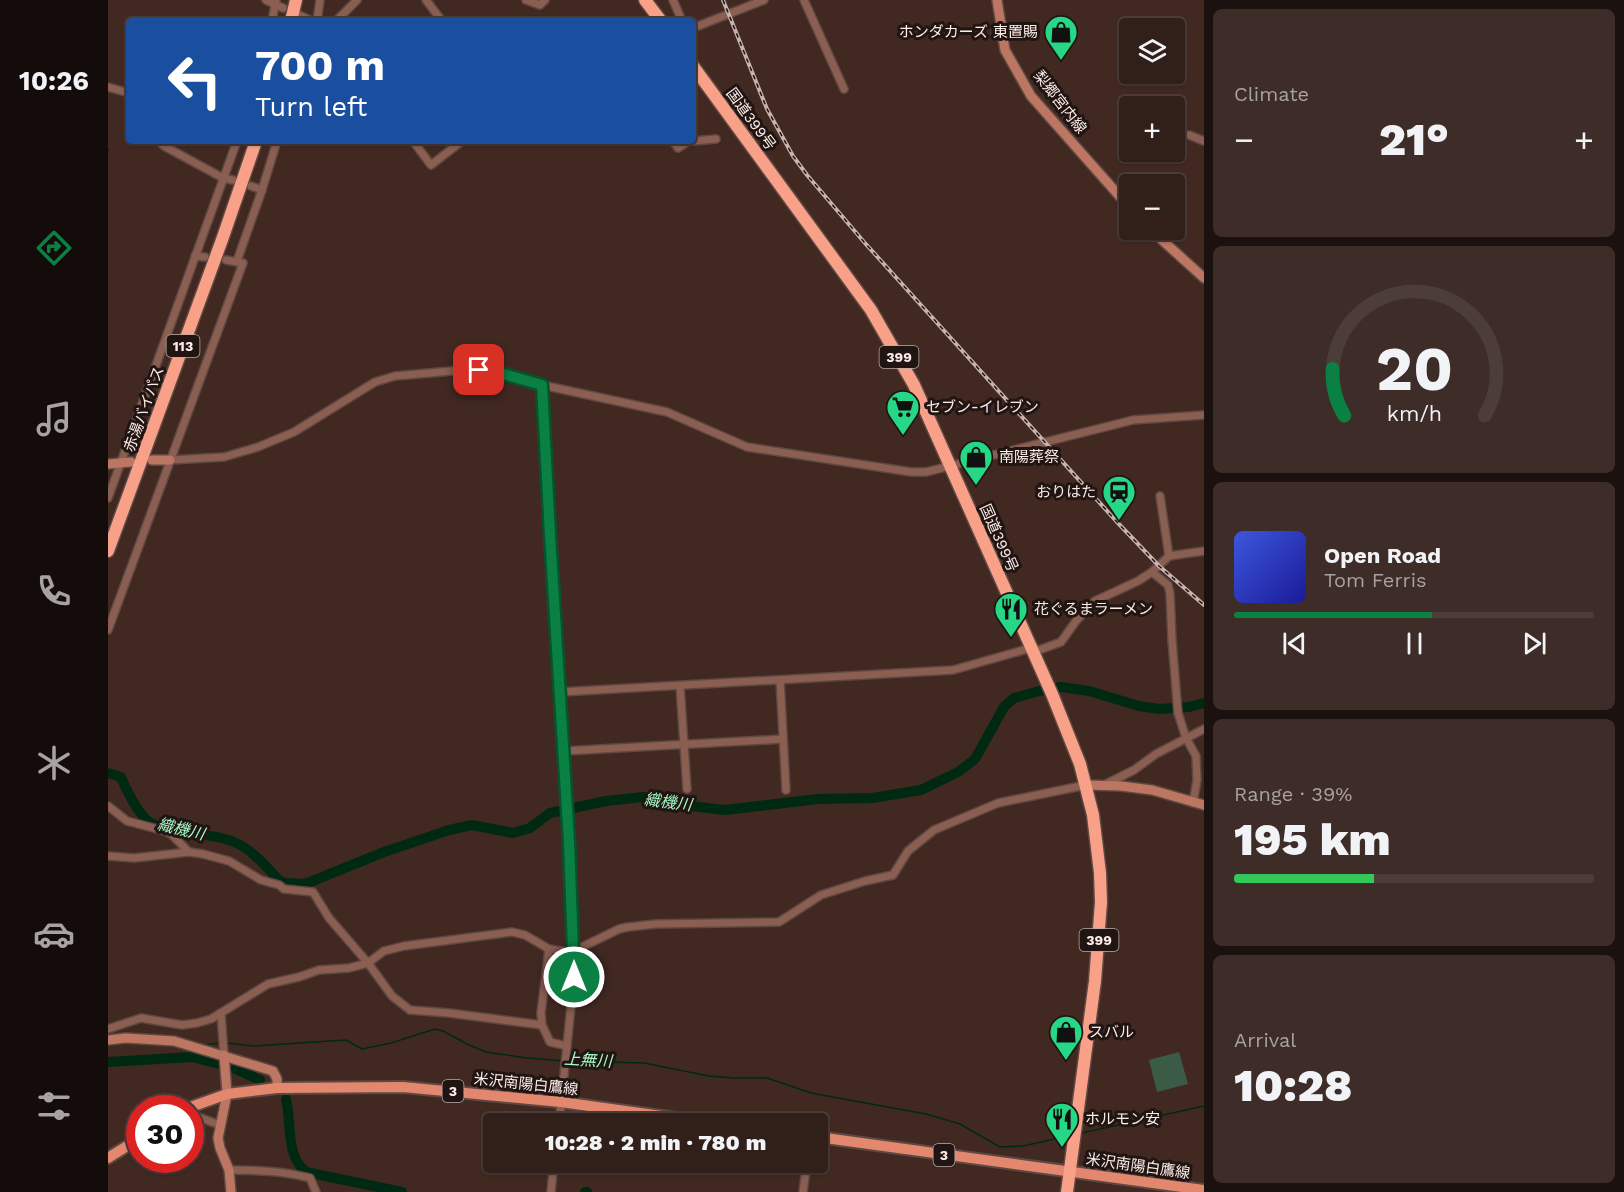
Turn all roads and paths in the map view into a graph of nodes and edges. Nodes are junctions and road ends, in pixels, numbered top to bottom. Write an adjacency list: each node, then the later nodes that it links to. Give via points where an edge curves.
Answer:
1 (266, 0): 13 (street)
2 (296, 0): 16 (highway)
3 (320, 0): 17 (street)
4 (357, 0): 18 (street)
5 (426, 0): 19 (street)
6 (526, 0): 7 (street, via 540,5)
7 (545, 0)
8 (645, 0): 20 (highway)
9 (673, 0): 21 (street)
10 (764, 0): 22 (street)
11 (804, 0): 25 (street)
12 (997, 0): 41 (street, 梨郷宮内線, via 1005,50 1031,96)
13 (276, 2): 14 (street); 15 (street)
14 (284, 8)
15 (273, 18)
16 (295, 18)
17 (317, 18)
18 (339, 18)
19 (440, 18)
20 (658, 18)
21 (681, 18)
22 (696, 27)
23 (696, 70): 55 (highway, 国道399号 / 399, via 872,310 914,384)
24 (108, 87): 26 (street)
25 (844, 89)
26 (126, 92)
27 (1189, 135): 30 (street)
28 (716, 139): 29 (street)
29 (696, 141)
30 (1204, 141)
31 (162, 144): 37 (street)
32 (236, 144): 37 (street)
33 (255, 144): 58 (highway, 赤湯バイパス / 113)
34 (276, 144): 40 (street)
35 (415, 144): 36 (street, via 431,165)
36 (458, 144)
37 (223, 178): 38 (street); 43 (street)
38 (233, 180)
39 (251, 186): 40 (street)
40 (262, 190): 46 (street)
41 (1119, 196)
42 (1162, 240): 47 (street)
43 (195, 256): 44 (street); 53 (street)
44 (205, 257)
45 (226, 260): 46 (street)
46 (237, 261): 51 (street, via 243,263)
47 (1204, 278)
48 (542, 385): 51 (street, via 479,370 395,376 375,382 294,432 258,447 224,457); 55 (street, via 667,412 757,450 911,472); 66 (street)
49 (1204, 415): 55 (street, via 1132,420)
50 (152, 460): 51 (street)
51 (170, 460): 62 (street)
52 (131, 462): 53 (street)
53 (121, 463): 54 (street); 57 (street)
54 (108, 464)
55 (950, 466): 63 (highway, 国道399号 / 399)
56 (1160, 496): 60 (street)
57 (108, 498)
58 (108, 551)
59 (1204, 551): 60 (street)
60 (1169, 556): 61 (street)
61 (1152, 572): 63 (street, via 1095,601 1061,642 1039,650); 68 (street, via 1168,585 1170,593 1176,699)
62 (108, 630)
63 (1031, 648): 64 (street, via 953,670); 72 (highway, 国道399号 / 399, via 1070,736)
64 (780, 680): 65 (street); 69 (street)
65 (680, 686): 66 (street); 70 (street)
66 (560, 692): 71 (street)
67 (1204, 729): 68 (street)
68 (1186, 738): 73 (street); 76 (street, via 1196,756)
69 (783, 739): 70 (street); 75 (street)
70 (684, 744): 71 (street); 74 (street)
71 (564, 751): 82 (street)
72 (1086, 785): 73 (street); 82 (street, via 998,803 934,830 908,851 893,875 821,895 779,922 628,927); 102 (highway, 国道399号 / 399, via 1097,844 1101,929)
73 (1101, 787): 76 (street, via 1152,790)
74 (687, 789)
75 (786, 790)
76 (1193, 803): 77 (street)
77 (1204, 805)
78 (108, 806): 79 (street, via 127,821 165,831)
79 (189, 852): 80 (street, via 134,858); 83 (street, via 229,861 284,889 313,892 329,918)
80 (108, 856)
81 (549, 949): 82 (street); 83 (street, via 525,935 498,933 404,946 384,951); 85 (street)
82 (575, 953): 88 (street)
83 (368, 963): 84 (street, via 320,970 268,984); 85 (street, via 392,996 410,1010)
84 (221, 1013): 86 (street, via 182,1025 141,1018); 89 (street)
85 (542, 1024): 88 (street, via 550,1042)
86 (108, 1029)
87 (108, 1040): 89 (street, via 174,1041)
88 (567, 1046): 92 (street)
89 (224, 1052): 90 (street, via 273,1071); 91 (street)
90 (277, 1088): 91 (main road, 米沢南陽白鷹線 / 3); 92 (main road, 米沢南陽白鷹線 / 3, via 403,1087)
91 (227, 1095): 93 (main road, 米沢南陽白鷹線 / 3); 97 (street)
92 (561, 1102): 94 (street); 95 (main road, 米沢南陽白鷹線 / 3)
93 (204, 1103)
94 (560, 1113)
95 (640, 1113)
96 (204, 1119): 97 (street)
97 (220, 1125): 101 (street, via 220,1148)
98 (828, 1138): 102 (main road, 米沢南陽白鷹線 / 3)
99 (126, 1147): 100 (main road)
100 (108, 1158)
101 (229, 1170): 106 (street); 107 (street, via 270,1169 310,1178)
102 (1070, 1172): 105 (main road, 米沢南陽白鷹線 / 3); 110 (highway, 国道399号 / 399)
103 (553, 1173): 108 (street)
104 (806, 1173): 109 (street)
105 (1204, 1190)
106 (231, 1192)
107 (316, 1192)
108 (551, 1192)
109 (804, 1192)
110 (1067, 1192)

